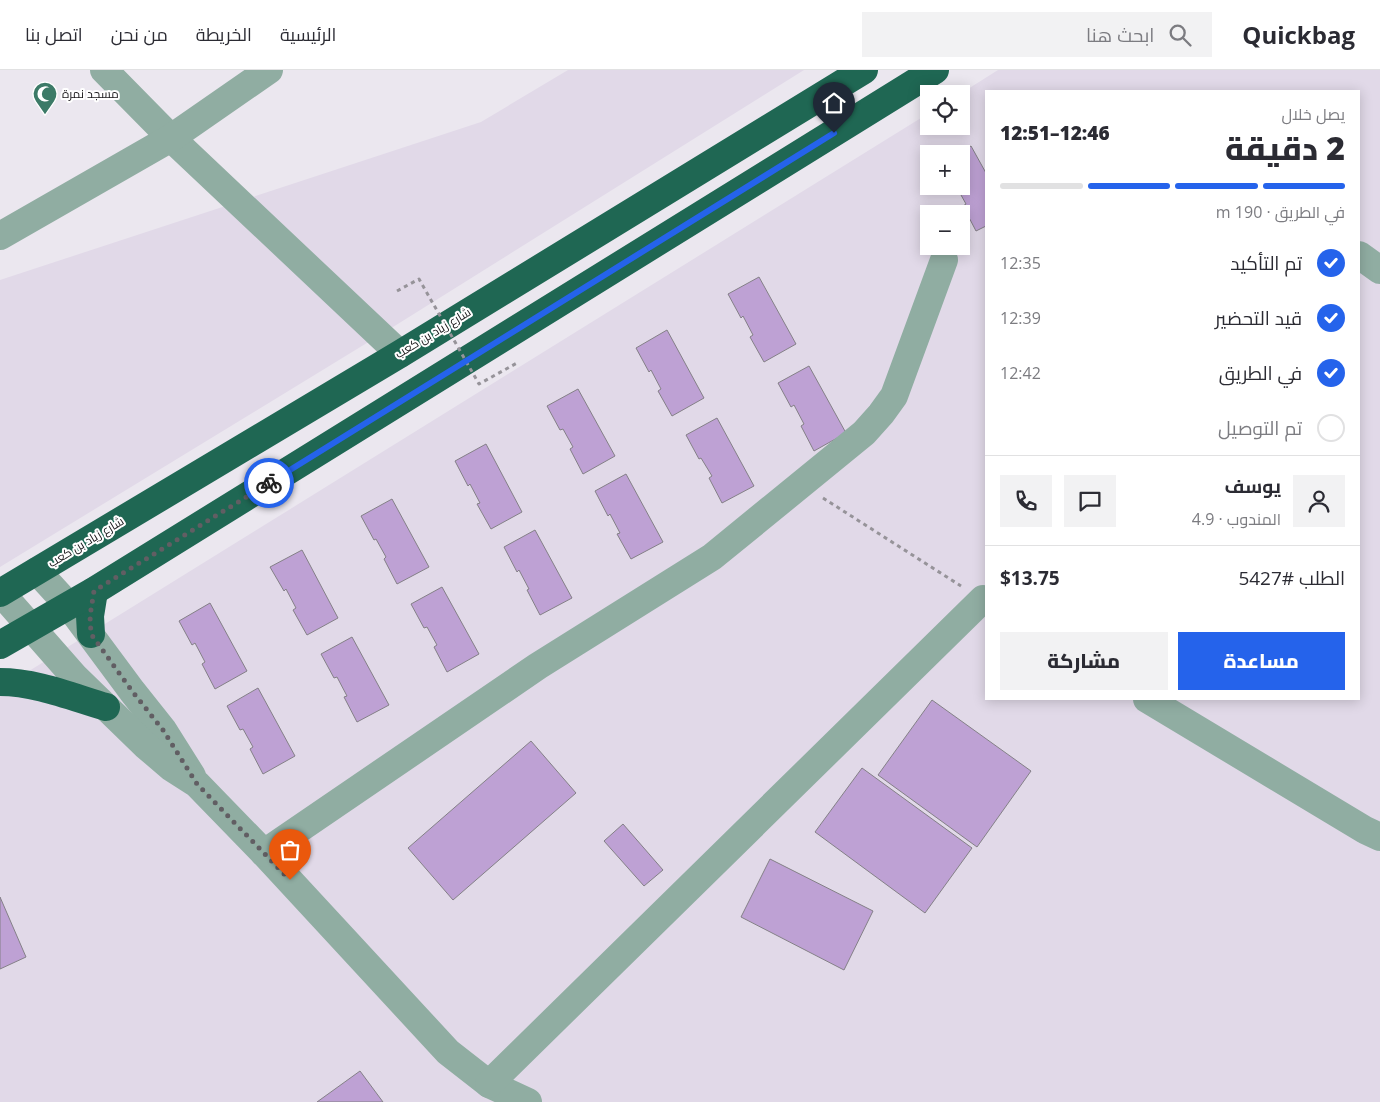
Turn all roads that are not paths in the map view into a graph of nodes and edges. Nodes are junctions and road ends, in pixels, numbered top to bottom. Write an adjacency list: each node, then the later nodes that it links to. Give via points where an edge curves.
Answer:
1 (104, 70): 5 (street)
2 (269, 70): 5 (street)
3 (864, 70): 10 (highway, شارع زياد بن كعب)
4 (935, 70): 12 (highway)
5 (171, 138): 6 (street); 10 (street)
6 (0, 236)
7 (1360, 256): 9 (street)
8 (944, 260): 24 (street, via 894,396 864,432 712,557 538,666)
9 (1380, 270)
10 (400, 354): 11 (highway, شارع زياد بن كعب)
11 (37, 570): 13 (highway, شارع زياد بن كعب); 15 (street)
12 (94, 591): 15 (highway); 17 (highway)
13 (0, 593): 16 (street)
14 (984, 600): 25 (street)
15 (69, 606): 16 (highway); 17 (street)
16 (31, 628): 18 (highway); 21 (street)
17 (91, 634): 22 (street, via 163,730)
18 (0, 645)
19 (0, 682): 21 (highway, via 47,689)
20 (1149, 700): 23 (street)
21 (106, 707): 22 (street, via 172,768)
22 (197, 784): 24 (street)
23 (1380, 837)
24 (264, 853): 25 (street, via 448,1052)
25 (489, 1084): 26 (street)
26 (528, 1102)

